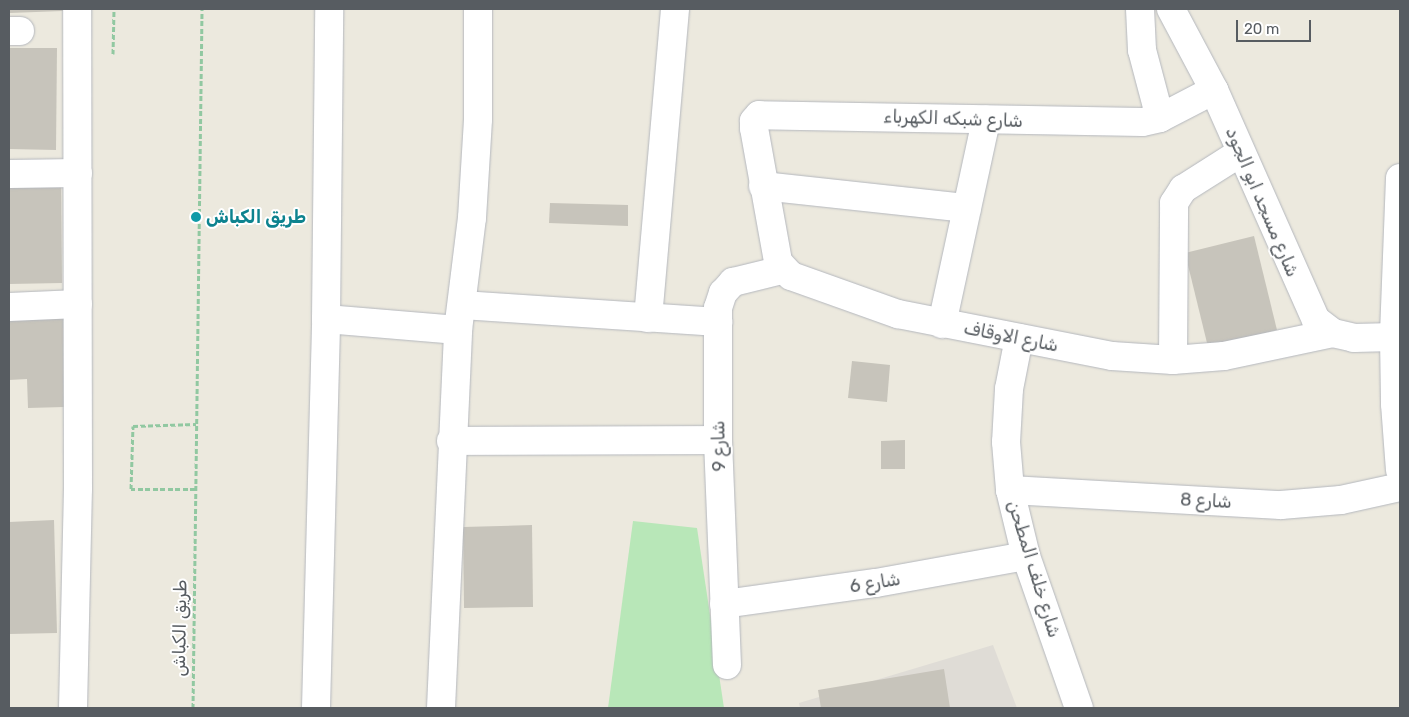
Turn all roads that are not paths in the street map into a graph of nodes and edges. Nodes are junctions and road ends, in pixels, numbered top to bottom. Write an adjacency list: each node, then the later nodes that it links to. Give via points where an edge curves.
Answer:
1 (78, 9): 11 (street)
2 (329, 9): 22 (street)
3 (478, 9): 20 (street, via 478,119 472,218)
4 (675, 9): 21 (street)
5 (1140, 9): 8 (street, via 1142,50)
6 (1172, 9): 7 (street, شارع مسجد ابو الجود)
7 (1214, 90): 8 (street, شارع شبكه الكهرباء); 10 (street, شارع مسجد ابو الجود)
8 (1160, 118): 9 (street, شارع شبكه الكهرباء, via 1120,123)
9 (986, 120): 14 (street, شارع شبكه الكهرباء, via 759,115 754,121 754,128); 15 (street)
10 (1240, 153): 25 (street, شارع مسجد ابو الجود, via 1305,301 1316,320); 28 (street, via 1183,189 1174,203)
11 (78, 172): 12 (street); 18 (street)
12 (9, 174)
13 (1400, 178): 17 (street)
14 (763, 186): 15 (street); 16 (street)
15 (967, 208): 24 (street)
16 (782, 270): 23 (street, شارع 9, via 733,282 723,293); 24 (street, شارع الاوقاف, via 898,314)
17 (1398, 275): 26 (street)
18 (78, 304): 19 (street); 37 (street)
19 (9, 307)
20 (460, 318): 21 (street); 22 (street); 31 (street)
21 (648, 318): 23 (street)
22 (326, 319): 38 (street)
23 (718, 322): 30 (street, شارع 9)
24 (942, 324): 27 (street, شارع الاوقاف)
25 (1333, 333): 26 (street, شارع مسجد ابو الجود, via 1354,338); 28 (street, شارع الاوقاف, via 1224,356)
26 (1394, 337): 29 (street)
27 (1019, 338): 28 (street, شارع الاوقاف, via 1112,356); 33 (street, شارع خلف المطحن, via 1009,389 1006,442)
28 (1174, 360)
29 (1398, 404): 32 (street)
30 (718, 440): 31 (street); 35 (street, شارع 9)
31 (451, 441): 39 (street)
32 (1400, 470): 33 (street, شارع 8, via 1340,500 1281,504)
33 (1010, 490): 34 (street, شارع خلف المطحن)
34 (1026, 556): 35 (street, شارع 6, via 876,583); 40 (street, شارع خلف المطحن)
35 (724, 604): 36 (street, شارع 9)
36 (727, 665)
37 (73, 708)
38 (316, 708)
39 (441, 708)
40 (1079, 708)

